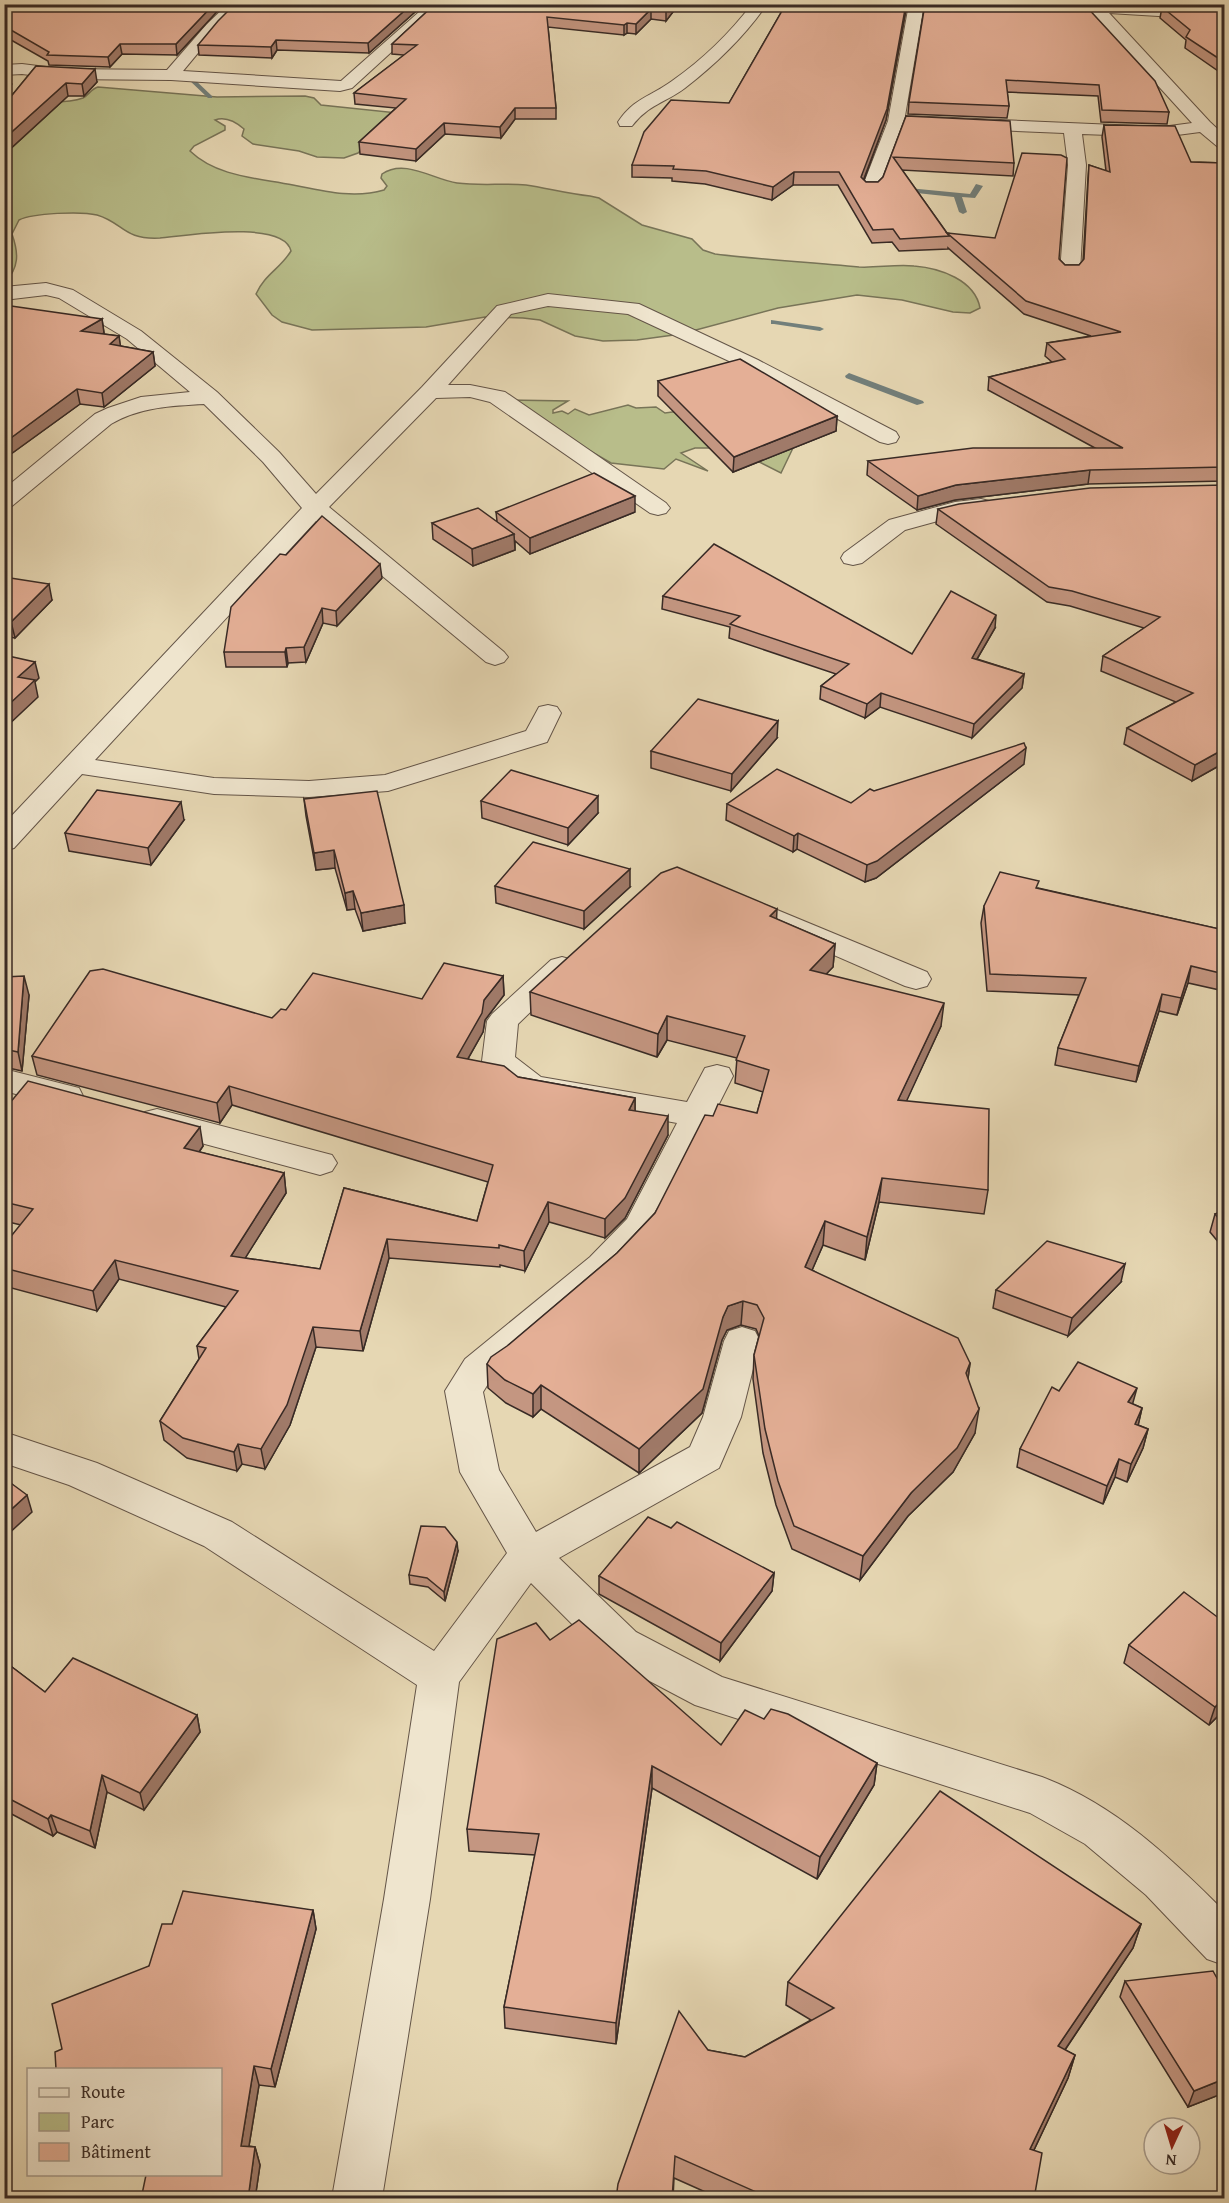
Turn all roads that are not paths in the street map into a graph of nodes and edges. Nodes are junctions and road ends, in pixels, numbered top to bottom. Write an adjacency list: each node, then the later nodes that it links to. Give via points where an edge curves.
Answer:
1 (237, 4): 9 (street)
2 (437, 4): 9 (street, via 346,85)
3 (760, 4): 11 (street, via 738,33 678,85 637,108)
4 (916, 4): 10 (street)
5 (1030, 4): 6 (street)
6 (1094, 6): 7 (street); 12 (street)
7 (1224, 15)
8 (4, 70): 9 (street)
9 (171, 75)
10 (896, 121): 13 (street); 15 (street)
11 (626, 122)
12 (1204, 126): 13 (street, via 1162,132); 14 (street)
13 (1073, 129): 16 (street, via 1077,165)
14 (1224, 142)
15 (871, 188)
16 (1070, 272)
17 (4, 294): 19 (street, via 46,290 66,294 134,334)
18 (430, 392): 20 (street, via 504,310 548,300 578,302 632,308 750,364); 23 (street); 24 (street, via 470,391 497,397)
19 (208, 397): 21 (street, via 119,408); 23 (street, via 272,457)
20 (888, 437)
21 (4, 501)
22 (998, 504): 25 (street, via 955,509 897,525)
23 (315, 508): 26 (street); 28 (street)
24 (658, 508)
25 (853, 558)
26 (495, 657)
27 (548, 713): 28 (street, via 537,736 388,783 309,789 214,786)
28 (76, 765): 29 (street)
29 (4, 842)
30 (723, 896): 32 (street)
31 (580, 951): 37 (street, via 503,1021 498,1061 531,1086)
32 (916, 979)
33 (717, 1076): 37 (street)
34 (4, 1080): 35 (street)
35 (95, 1103)
36 (129, 1112): 38 (street)
37 (696, 1115): 41 (street, via 641,1226 603,1266 478,1369 464,1391 480,1472)
38 (320, 1163)
39 (742, 1341): 41 (street, via 722,1417 705,1457)
40 (4, 1447): 42 (street, via 83,1474 218,1534)
41 (529, 1555): 42 (street); 43 (street, via 621,1645 710,1692 1042,1797 1062,1808 1101,1830 1162,1880)
42 (439, 1677): 44 (street)
43 (1224, 1943)
44 (357, 2199)

